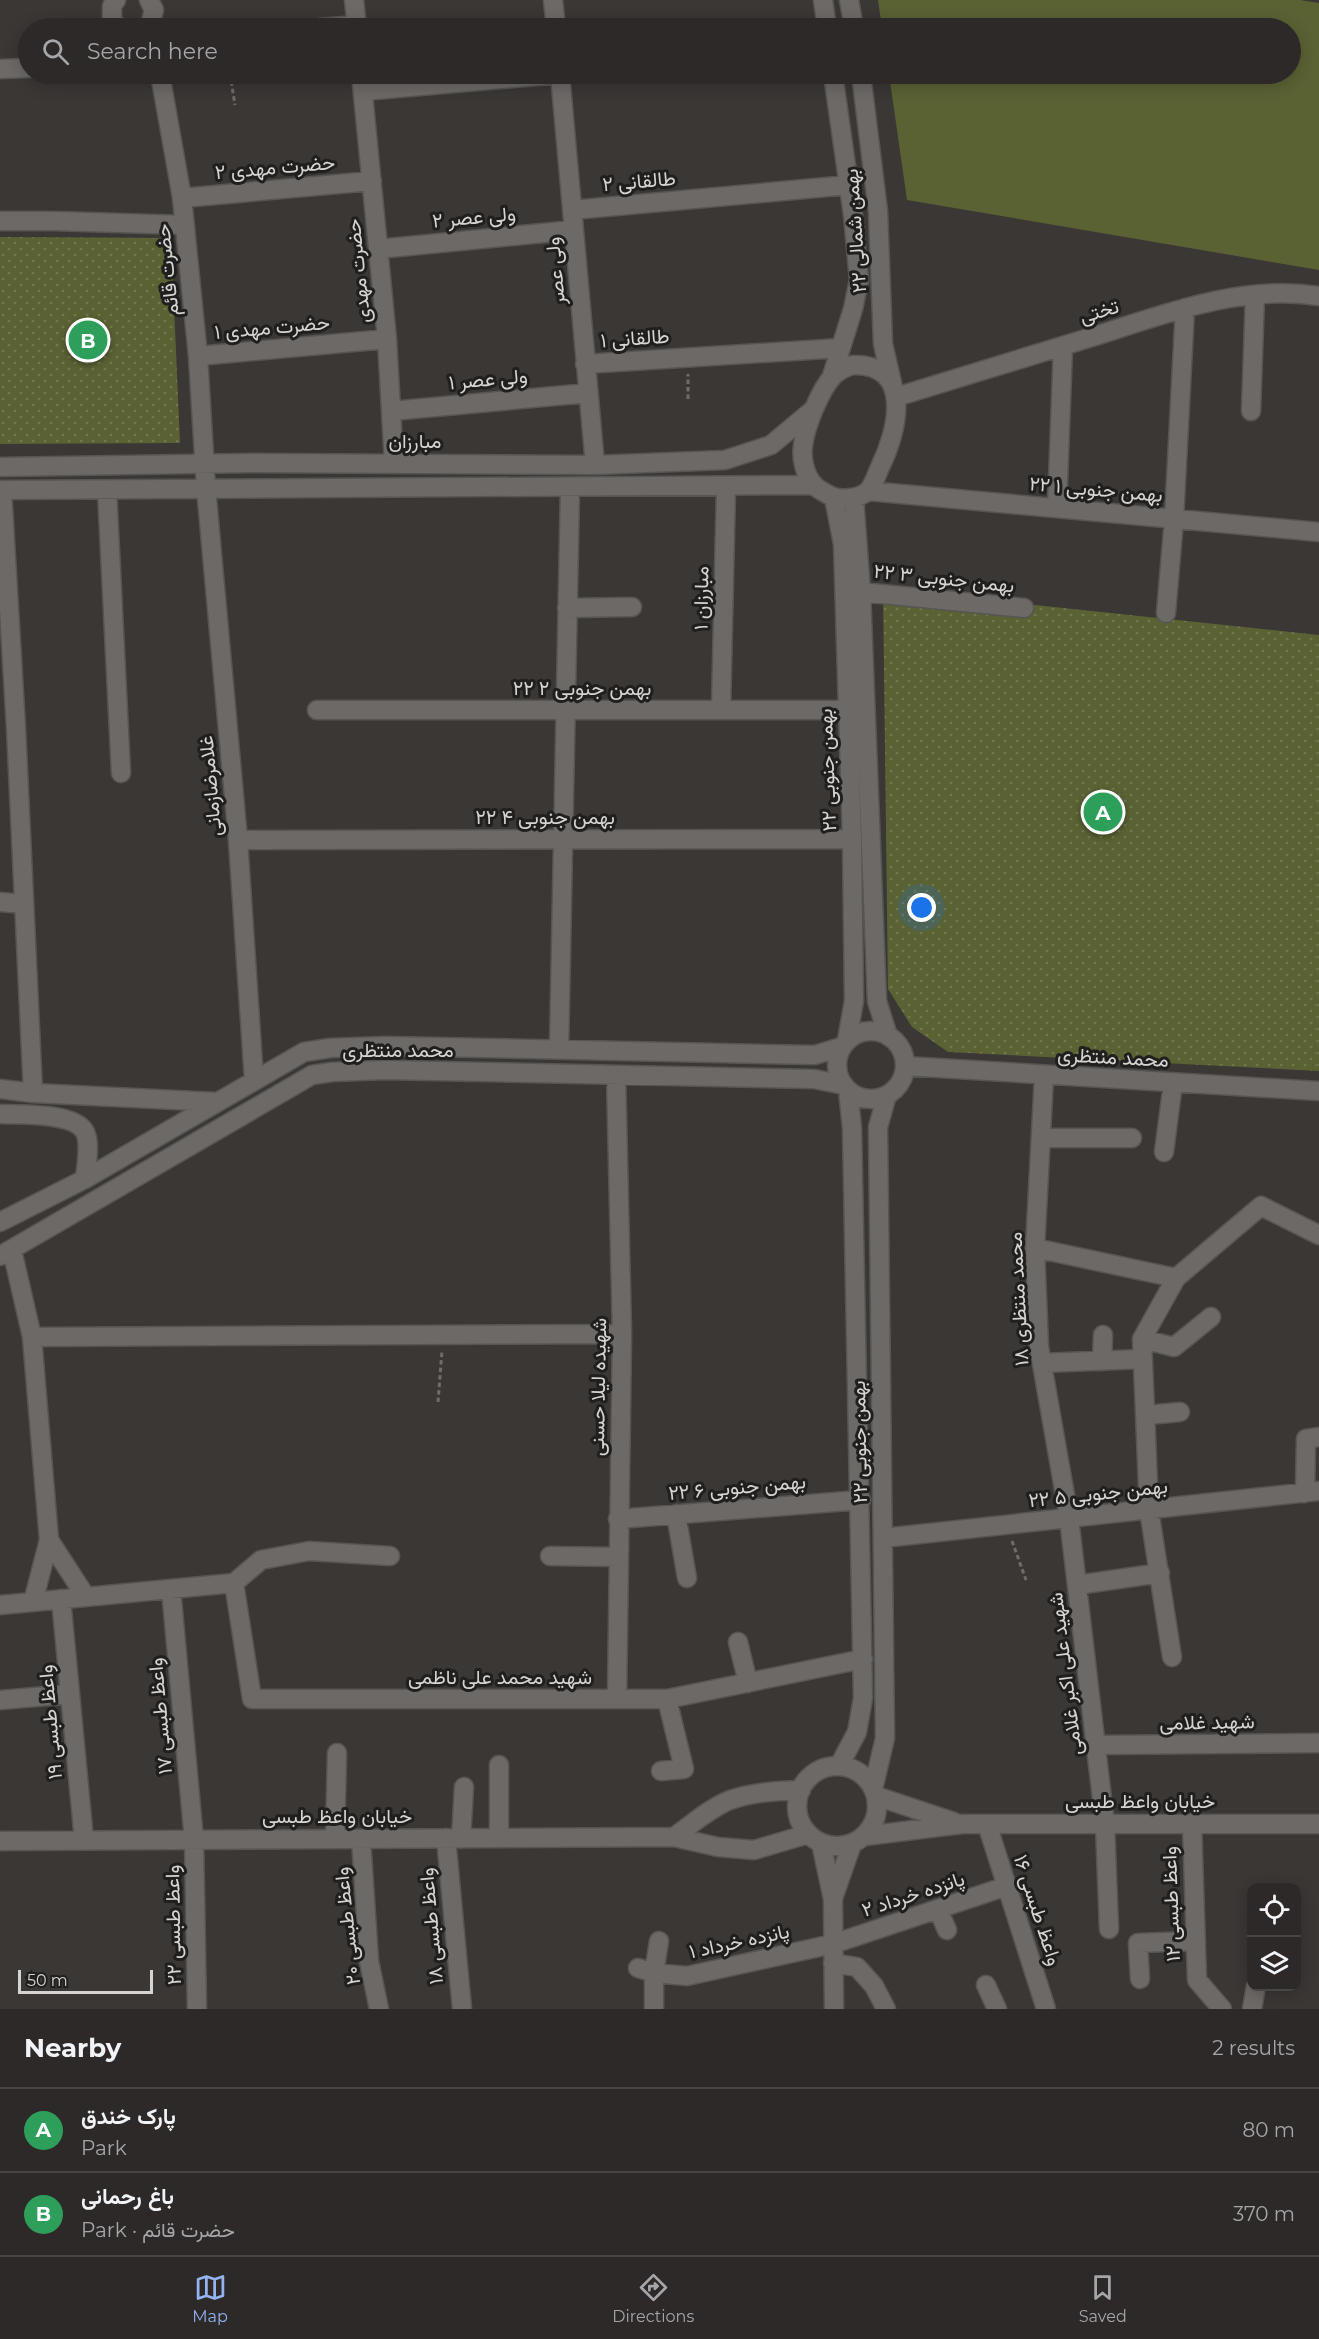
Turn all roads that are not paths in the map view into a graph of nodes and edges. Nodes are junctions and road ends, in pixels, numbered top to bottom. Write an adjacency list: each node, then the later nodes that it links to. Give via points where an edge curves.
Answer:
1 (354, 0): 7 (street)
2 (553, 0): 8 (street)
3 (823, 0): 9 (street)
4 (849, 0): 10 (street)
5 (114, 1): 6 (street)
6 (112, 18)
7 (356, 18)
8 (555, 18)
9 (826, 18)
10 (852, 18)
11 (0, 69): 12 (street)
12 (18, 69)
13 (162, 84): 20 (street, حضرت قائم)
14 (362, 84): 18 (street, حضرت مهدی)
15 (561, 84): 21 (street, ولی عصر)
16 (834, 84): 19 (street, ۲۲ بهمن شمالی)
17 (862, 84): 35 (street, ۲۲ بهمن شمالی, via 878,211 883,344)
18 (372, 181): 20 (street, حضرت مهدی ۲); 25 (street, حضرت مهدی)
19 (849, 185): 21 (street, طالقانی ۲); 31 (street, ۲۲ بهمن شمالی, via 859,280)
20 (182, 198): 23 (street, حضرت قائم)
21 (572, 210): 24 (street, ولی عصر)
22 (0, 221): 23 (street)
23 (185, 225): 32 (street, حضرت قائم)
24 (574, 230): 25 (street, ولی عصر ۲); 33 (street, ولی عصر)
25 (378, 249): 29 (street, حضرت مهدی)
26 (1255, 295): 27 (street, تختی); 28 (street, تختی); 39 (street)
27 (1319, 296)
28 (1185, 308): 30 (street, تختی); 53 (street)
29 (387, 339): 32 (street, حضرت مهدی ۱); 38 (street, حضرت مهدی)
30 (1063, 346): 35 (street, تختی); 52 (street)
31 (841, 348): 33 (street, طالقانی ۱); 34 (street, ۲۲ بهمن شمالی)
32 (198, 356): 40 (street, حضرت قائم)
33 (585, 364): 36 (street, ولی عصر)
34 (832, 376): 35 (street, via 853,365 865,364 886,375); 37 (street)
35 (894, 391): 50 (street, via 896,422 890,447)
36 (588, 393): 38 (street, ولی عصر ۱); 42 (street, ولی عصر)
37 (814, 410): 42 (street, مبارزان, via 771,445 725,459); 44 (street, via 802,447 806,471)
38 (391, 411): 41 (street, حضرت مهدی)
39 (1251, 411)
40 (205, 464): 41 (street, مبارزان); 43 (street, مبارزان); 47 (street, غلامرضازمانی)
41 (394, 464): 42 (street, مبارزان)
42 (595, 465)
43 (0, 467)
44 (814, 485): 45 (street); 51 (street)
45 (726, 487): 46 (street); 62 (street, مبارزان ۱)
46 (570, 488): 47 (street); 57 (street)
47 (206, 489): 49 (street); 67 (street, غلامرضازمانی)
48 (1, 490): 49 (street); 64 (street)
49 (107, 490): 65 (street)
50 (861, 495): 51 (street); 52 (street, ۲۲ بهمن جنوبی ۱); 55 (street, ۲۲ بهمن جنوبی)
51 (834, 498): 63 (street, ۲۲ بهمن جنوبی, via 843,544)
52 (1057, 508): 53 (street, ۲۲ بهمن جنوبی ۱)
53 (1174, 519): 54 (street, ۲۲ بهمن جنوبی ۱); 59 (street)
54 (1319, 532)
55 (861, 592): 58 (street, ۲۲ بهمن جنوبی ۳); 71 (street, ۲۲ بهمن جنوبی, via 876,1001)
56 (632, 607): 57 (street)
57 (567, 608): 61 (street)
58 (1023, 608)
59 (1166, 613)
60 (316, 710): 61 (street, ۲۲ بهمن جنوبی ۲)
61 (566, 710): 62 (street, ۲۲ بهمن جنوبی ۲); 68 (street)
62 (721, 710): 63 (street, ۲۲ بهمن جنوبی ۲)
63 (848, 710): 66 (street, ۲۲ بهمن جنوبی)
64 (8, 727): 70 (street)
65 (121, 773)
66 (852, 839): 68 (street, ۲۲ بهمن جنوبی ۴); 72 (street, ۲۲ بهمن جنوبی, via 854,1001)
67 (238, 840): 68 (street, ۲۲ بهمن جنوبی ۴); 77 (street, غلامرضازمانی)
68 (563, 840): 73 (street)
69 (0, 902): 70 (street)
70 (24, 904): 82 (street)
71 (888, 1036): 72 (street, via 871,1031 854,1035); 74 (street, via 900,1049)
72 (844, 1044): 73 (street, محمد منتظری, via 815,1055); 79 (street, via 837,1073)
73 (560, 1050): 77 (street, محمد منتظری, via 330,1048 304,1052)
74 (905, 1066): 76 (street, محمد منتظری); 83 (street, via 900,1083)
75 (616, 1075): 79 (street, محمد منتظری, via 814,1079); 93 (street, محمد منتظری, via 385,1070 312,1076); 96 (street, شهیده لیلا حسنی)
76 (1044, 1076): 78 (street, محمد منتظری); 86 (street, محمد منتظری ۱۸)
77 (254, 1080): 84 (street, محمد منتظری)
78 (1173, 1083): 81 (street, محمد منتظری); 88 (street)
79 (846, 1087): 83 (street, via 861,1098); 101 (street, ۲۲ بهمن جنوبی, via 852,1128)
80 (0, 1089): 82 (street)
81 (1319, 1091)
82 (33, 1093): 84 (street)
83 (887, 1095): 100 (street, ۲۲ بهمن جنوبی, via 878,1127)
84 (216, 1102): 89 (street, محمد منتظری)
85 (0, 1114): 89 (street, via 59,1117 75,1122 84,1132 87,1146)
86 (1041, 1138): 87 (street); 92 (street, محمد منتظری ۱۸)
87 (1132, 1138)
88 (1164, 1152)
89 (85, 1179): 90 (street, محمد منتظری)
90 (0, 1222)
91 (1319, 1235): 94 (street, via 1261,1206)
92 (1035, 1248): 94 (street); 104 (street, محمد منتظری ۱۸)
93 (6, 1253): 98 (street)
94 (1176, 1278): 99 (street)
95 (1210, 1317): 99 (street, via 1174,1347)
96 (622, 1334): 98 (street); 113 (street, شهیده لیلا حسنی)
97 (1102, 1335): 103 (street)
98 (32, 1337): 115 (street)
99 (1142, 1339): 102 (street)
100 (880, 1354): 101 (street); 114 (street, ۲۲ بهمن جنوبی)
101 (857, 1355): 109 (street, ۲۲ بهمن جنوبی)
102 (1143, 1359): 103 (street); 106 (street)
103 (1102, 1361): 104 (street)
104 (1042, 1364): 112 (street, محمد منتظری ۱۸)
105 (1180, 1412): 106 (street)
106 (1147, 1415): 110 (street)
107 (1319, 1437): 108 (street, via 1306,1439)
108 (1312, 1492): 110 (street, ۲۲ بهمن جنوبی ۵)
109 (861, 1500): 111 (street, ۲۲ بهمن جنوبی ۶); 130 (street, ۲۲ بهمن جنوبی)
110 (1149, 1510): 112 (street, ۲۲ بهمن جنوبی ۵); 119 (street)
111 (676, 1515): 113 (street, ۲۲ بهمن جنوبی ۶); 120 (street)
112 (1069, 1518): 114 (street, ۲۲ بهمن جنوبی ۵); 122 (street, شهید علی اکبر غلامی)
113 (618, 1519): 118 (street, شهیده لیلا حسنی)
114 (883, 1538): 144 (street, ۲۲ بهمن جنوبی, via 885,1738)
115 (49, 1540): 124 (street); 126 (street)
116 (390, 1556): 121 (street, via 309,1551 261,1560)
117 (550, 1556): 118 (street)
118 (618, 1557): 133 (street, شهیده لیلا حسنی)
119 (1160, 1573): 122 (street); 129 (street)
120 (687, 1578)
121 (234, 1583): 123 (street); 133 (street, شهید محمد علی ناظمی, via 252,1699)
122 (1077, 1585): 137 (street, شهید علی اکبر غلامی)
123 (171, 1589): 124 (street); 157 (street, واعظ طبسی ۱۷)
124 (86, 1597): 125 (street)
125 (61, 1599): 126 (street); 132 (street, واعظ طبسی ۱۹)
126 (33, 1602): 127 (street)
127 (0, 1605)
128 (738, 1642): 131 (street)
129 (1172, 1656)
130 (863, 1659): 131 (street, شهید محمد علی ناظمی); 140 (street, ۲۲ بهمن جنوبی, via 863,1698 857,1732)
131 (748, 1683): 134 (street, شهید محمد علی ناظمی)
132 (70, 1694): 135 (street); 156 (street, واعظ طبسی ۱۹)
133 (617, 1699): 134 (street, شهید محمد علی ناظمی)
134 (668, 1699): 141 (street, via 684,1769)
135 (0, 1700)
136 (1319, 1743): 137 (street, شهید غلامی)
137 (1096, 1746): 148 (street, شهید علی اکبر غلامی)
138 (337, 1753): 153 (street)
139 (499, 1765): 150 (street)
140 (839, 1766): 143 (street, via 816,1773); 144 (street, via 867,1779)
141 (660, 1771)
142 (464, 1787): 155 (street, واعظ طبسی ۱۸)
143 (801, 1790): 151 (street, via 764,1792 728,1801); 152 (street, via 797,1805 800,1820)
144 (874, 1792): 146 (street); 158 (street, via 878,1808 874,1823)
145 (1192, 1823): 148 (street, خیابان واعظ طبسی); 149 (street, خیابان واعظ طبسی); 166 (street, واعظ طبسی ۱۲)
146 (962, 1824): 147 (street, خیابان واعظ طبسی); 158 (street)
147 (987, 1824): 148 (street, خیابان واعظ طبسی); 160 (street, واعظ طبسی ۱۶)
148 (1105, 1824): 163 (street, شهید علی اکبر غلامی)
149 (1319, 1824)
150 (499, 1838): 151 (street, خیابان واعظ طبسی); 155 (street, خیابان واعظ طبسی)
151 (674, 1838): 152 (street, خیابان واعظ طبسی, via 754,1850)
152 (814, 1838): 158 (street, via 836,1846); 161 (street)
153 (335, 1839): 154 (street, خیابان واعظ طبسی); 157 (street, خیابان واعظ طبسی)
154 (361, 1839): 155 (street, خیابان واعظ طبسی); 174 (street, واعظ طبسی ۲۰, via 369,1961)
155 (454, 1839): 175 (street, واعظ طبسی ۱۸)
156 (84, 1840): 157 (street, خیابان واعظ طبسی); 159 (street, خیابان واعظ طبسی)
157 (194, 1840): 173 (street, واعظ طبسی ۲۲)
158 (858, 1840): 161 (street)
159 (0, 1841)
160 (1007, 1886): 162 (street, پانزده خرداد ۲); 180 (street, واعظ طبسی ۱۶)
161 (833, 1899): 167 (street)
162 (938, 1910): 164 (street); 167 (street, پانزده خرداد ۲)
163 (1109, 1929)
164 (947, 1930)
165 (659, 1941): 169 (street, پانزده خرداد ۱)
166 (1194, 1941): 170 (street, via 1138,1942); 181 (street, واعظ طبسی ۱۲, via 1197,1980)
167 (833, 1944): 168 (street); 169 (street, پانزده خرداد ۱, via 687,1976)
168 (833, 1963): 177 (street); 178 (street, via 856,1967 874,1986)
169 (646, 1970): 176 (street, پانزده خرداد ۱)
170 (1140, 1979)
171 (986, 1985): 179 (street)
172 (1255, 1991): 182 (street)
173 (197, 2009)
174 (379, 2009)
175 (462, 2009)
176 (654, 2009)
177 (834, 2009)
178 (886, 2009)
179 (997, 2009)
180 (1046, 2009)
181 (1222, 2009)
182 (1252, 2009)

